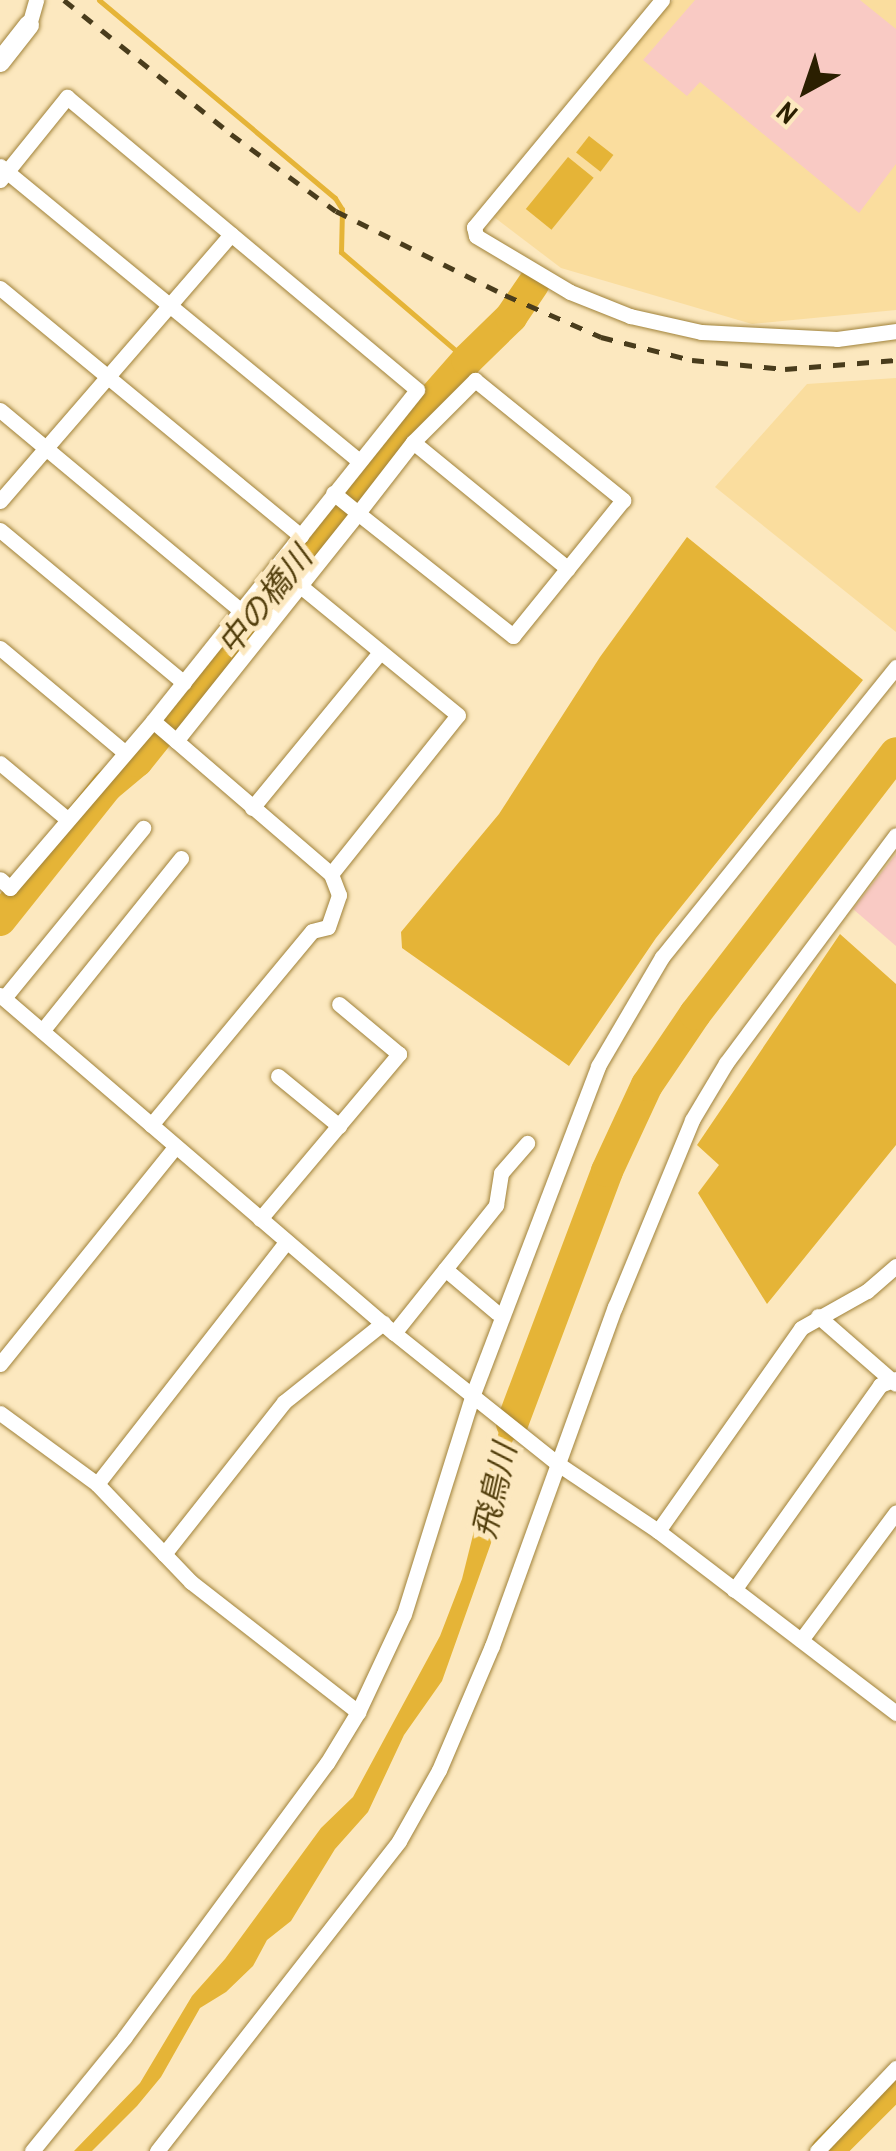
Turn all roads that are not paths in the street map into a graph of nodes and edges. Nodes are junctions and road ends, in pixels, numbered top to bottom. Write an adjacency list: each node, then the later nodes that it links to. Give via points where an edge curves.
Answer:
1 (36, 0): 3 (street)
2 (662, 0): 9 (street, via 474,227 476,236 570,292 630,316 701,332 837,339)
3 (29, 25): 4 (street)
4 (0, 62)
5 (2, 173): 6 (street, via 67,97); 8 (street)
6 (230, 234): 8 (street); 14 (street, via 417,390)
7 (0, 288): 10 (street)
8 (170, 305): 10 (street); 14 (street)
9 (896, 330)
10 (108, 375): 13 (street); 18 (street)
11 (0, 410): 13 (street)
12 (413, 442): 16 (street); 20 (street); 20 (street, via 474,380 610,486 623,500)
13 (46, 448): 15 (street); 22 (street)
14 (359, 461): 16 (street)
15 (0, 501)
16 (345, 503): 18 (street); 20 (street, via 513,636); 21 (street)
17 (0, 530): 26 (street)
18 (300, 536): 19 (street)
19 (279, 569): 21 (street); 22 (street)
20 (568, 569)
21 (299, 585): 24 (street); 28 (street)
22 (240, 610): 26 (street)
23 (0, 648): 29 (street)
24 (380, 652): 31 (street); 36 (street, via 458,714)
25 (896, 667): 55 (street, via 662,957 607,1050 570,1134)
26 (184, 682): 27 (street)
27 (156, 723): 28 (street); 29 (street)
28 (174, 739): 31 (street)
29 (124, 752): 32 (street)
30 (0, 764): 32 (street)
31 (252, 808): 36 (street)
32 (67, 819): 37 (street, via 10,888)
33 (143, 828): 38 (street)
34 (896, 835): 57 (street, via 726,1063 692,1120)
35 (181, 858): 40 (street)
36 (331, 874): 42 (street, via 339,895 328,927 312,932)
37 (0, 879)
38 (2, 997): 40 (street)
39 (339, 1004): 43 (street, via 399,1054)
40 (42, 1031): 42 (street)
41 (278, 1076): 43 (street)
42 (150, 1125): 45 (street)
43 (338, 1126): 46 (street)
44 (527, 1144): 49 (street, via 501,1172 496,1205)
45 (175, 1146): 46 (street); 53 (street)
46 (260, 1219): 47 (street)
47 (287, 1241): 52 (street); 58 (street)
48 (896, 1266): 51 (street)
49 (445, 1269): 50 (street); 52 (street)
50 (497, 1313)
51 (818, 1316): 54 (street); 60 (street, via 801,1328)
52 (389, 1328): 55 (street); 61 (street, via 284,1402)
53 (0, 1364)
54 (895, 1381): 62 (street, via 880,1385)
55 (478, 1398): 57 (street); 64 (street, via 404,1614)
56 (0, 1414): 58 (street)
57 (554, 1461): 60 (street); 68 (street, via 492,1646 439,1770 399,1841)
58 (96, 1484): 61 (street)
59 (896, 1512): 63 (street)
60 (658, 1531): 62 (street)
61 (164, 1554): 64 (street)
62 (734, 1590): 63 (street)
63 (802, 1640): 65 (street)
64 (358, 1712): 67 (street, via 124,2038)
65 (896, 1714)
66 (896, 2068): 69 (street)
67 (32, 2151)
68 (157, 2151)
69 (817, 2151)

